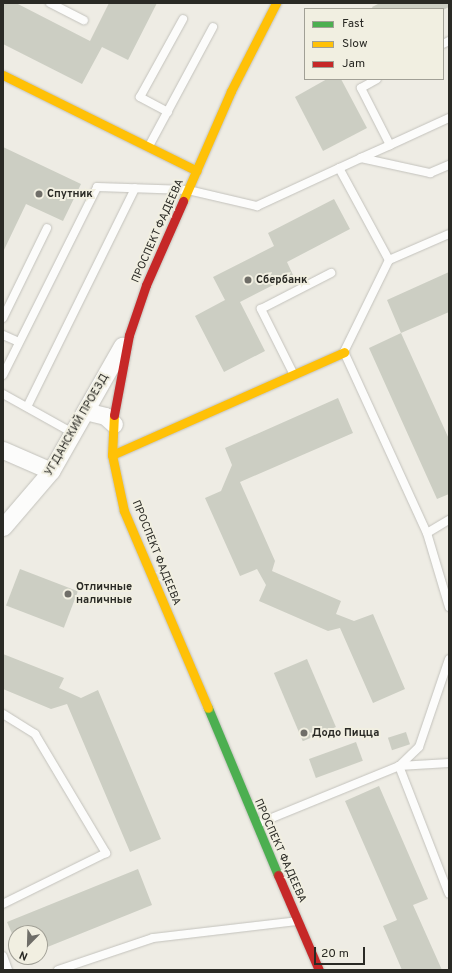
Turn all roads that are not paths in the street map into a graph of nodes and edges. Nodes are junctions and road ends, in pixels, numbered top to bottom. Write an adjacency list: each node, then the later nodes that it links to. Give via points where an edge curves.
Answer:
1 (50, 3): 4 (lane)
2 (276, 3): 15 (street, ПРОСПЕКТ ФАДЕЕВА, via 231,91)
3 (183, 19): 8 (lane, via 140,97)
4 (84, 20)
5 (213, 27): 8 (lane)
6 (3, 75): 11 (street)
7 (376, 80): 10 (lane, via 361,88)
8 (168, 112): 11 (lane)
9 (449, 118): 10 (lane)
10 (390, 145): 12 (lane)
11 (149, 147): 15 (street)
12 (361, 158): 13 (lane, via 430,173); 14 (lane)
13 (449, 164)
14 (339, 168): 17 (lane, via 257,206); 20 (lane)
15 (197, 171): 17 (street, ПРОСПЕКТ ФАДЕЕВА)
16 (135, 188): 17 (lane); 25 (lane, via 97,187); 30 (lane)
17 (188, 190): 24 (street, ПРОСПЕКТ ФАДЕЕВА, via 146,285)
18 (47, 228): 22 (lane)
19 (449, 234): 20 (lane)
20 (389, 260): 26 (lane)
21 (332, 273): 27 (lane, via 261,309)
22 (3, 318)
23 (3, 335): 25 (lane)
24 (129, 335): 31 (street, УГДАНСКИЙ ПРОЕЗД); 32 (street, ПРОСПЕКТ ФАДЕЕВА, via 115,403)
25 (19, 342): 28 (lane)
26 (344, 352): 27 (street); 39 (lane)
27 (294, 374): 35 (street)
28 (3, 375)
29 (3, 394): 30 (lane)
30 (27, 407): 33 (lane)
31 (85, 411): 32 (street, via 106,416); 33 (street, УГДАНСКИЙ ПРОЕЗД)
32 (114, 424): 35 (street, ПРОСПЕКТ ФАДЕЕВА)
33 (73, 433): 36 (street, УГДАНСКИЙ ПРОЕЗД)
34 (3, 450): 36 (street)
35 (112, 455): 45 (street, ПРОСПЕКТ ФАДЕЕВА, via 124,511)
36 (51, 471): 38 (street, УГДАНСКИЙ ПРОЕЗД)
37 (449, 520): 39 (lane)
38 (3, 527)
39 (427, 532): 40 (lane)
40 (449, 607)
41 (449, 659): 44 (lane, via 419,747)
42 (3, 714): 47 (lane, via 35,734 106,853)
43 (449, 763): 44 (lane)
44 (399, 766): 45 (lane); 46 (lane)
45 (255, 824): 48 (street, ПРОСПЕКТ ФАДЕЕВА)
46 (449, 894)
47 (3, 904)
48 (298, 921): 51 (lane, via 153,938); 52 (street, ПРОСПЕКТ ФАДЕЕВА)
49 (3, 956): 50 (lane)
50 (8, 970)
51 (58, 970)
52 (319, 970)

